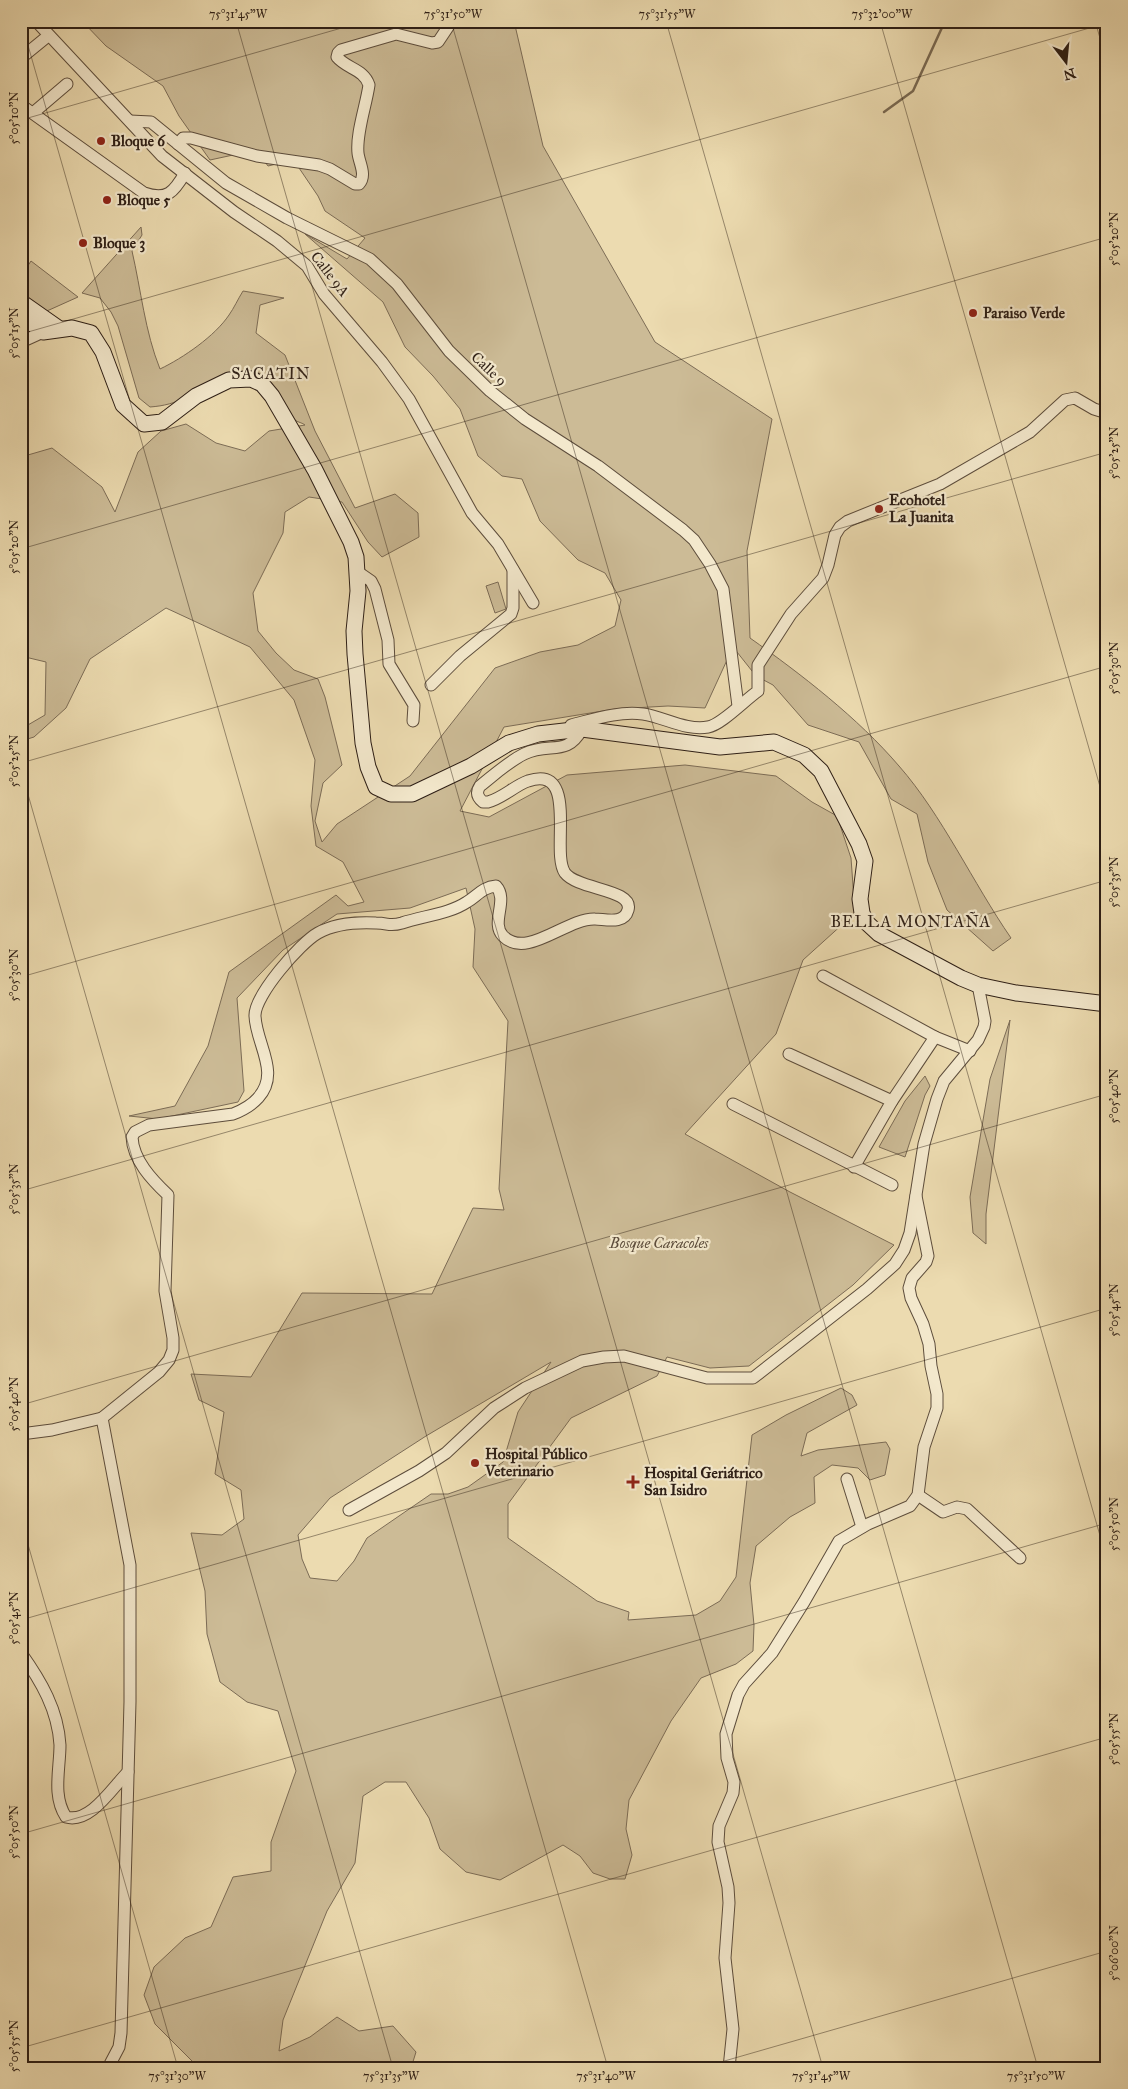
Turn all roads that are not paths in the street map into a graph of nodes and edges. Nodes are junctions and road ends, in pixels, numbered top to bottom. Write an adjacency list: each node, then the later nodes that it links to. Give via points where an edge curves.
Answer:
1 (36, 21): 3 (street, Calle 9A)
2 (452, 21): 9 (street, via 438,42 432,44 396,34 338,53 340,61 363,74 369,85 358,140 363,174 360,184 319,165 264,158 192,138 183,138)
3 (48, 36): 4 (street); 8 (street, Calle 9A)
4 (21, 58)
5 (67, 84): 7 (street)
6 (21, 105): 7 (street)
7 (33, 113): 10 (street, via 144,193 156,197 171,193)
8 (130, 121): 9 (street, Calle 9, via 151,122); 10 (street, Calle 9A, via 162,156)
9 (178, 144): 21 (street, Calle 9, via 226,182 288,218 370,259 397,284 449,351 490,391 525,419 598,466 694,540 723,589)
10 (185, 173): 17 (street, Calle 9A, via 307,266 324,294 382,362 408,400 472,513 498,544)
11 (21, 302): 13 (main road)
12 (21, 314): 14 (main road)
13 (58, 328): 14 (main road); 18 (main road, via 83,330 98,340 123,405 144,424 162,422 196,396 229,380 252,379 262,384 315,470 351,542)
14 (43, 332): 15 (street)
15 (21, 342)
16 (1107, 414): 21 (street, via 1075,398 1065,400 1030,432 940,484 840,527 823,578 790,614 758,665 758,691)
17 (513, 569): 19 (street, Calle 9A); 20 (street, via 511,614)
18 (358, 572): 22 (street, via 371,581 375,589 388,640 389,664 414,705); 24 (main road, via 355,654 363,743 376,787 391,794 412,794 471,766 508,743)
19 (533, 603)
20 (431, 685)
21 (738, 706): 24 (street, via 719,723 708,727 694,727 644,714 616,714)
22 (413, 721)
23 (582, 729): 24 (main road); 26 (main road, via 720,747 774,742 804,754 821,771 859,844 865,861 860,899 866,922 879,934); 36 (street, via 570,745 541,748 517,758 480,786 477,795 483,802 488,802 528,782 540,779 550,782 560,803 559,853 564,872 582,885 621,895 628,904 626,915 613,920 575,922 547,937 521,944 510,942 498,925 501,898 496,886 452,909 391,926 354,922 332,926 316,934 292,955 256,1007 256,1025 268,1069 263,1093 245,1110 149,1125 132,1137 134,1151 149,1175 168,1195 165,1291 173,1350 170,1360 158,1372)
24 (538, 734)
25 (823, 976): 28 (street)
26 (978, 985): 27 (main road); 29 (street, via 985,1021)
27 (1107, 1004)
28 (935, 1037): 29 (street); 31 (street)
29 (970, 1051): 35 (street, via 944,1081 937,1099 924,1144)
30 (788, 1054): 31 (street)
31 (892, 1101): 33 (street)
32 (733, 1104): 33 (street)
33 (854, 1166): 34 (street)
34 (892, 1185)
35 (916, 1196): 39 (street, via 928,1256 912,1278 909,1288 929,1344 937,1394 937,1408 924,1447); 40 (street, via 910,1233 896,1264 754,1378 707,1378 624,1356 582,1361 517,1393 494,1408 446,1453)
36 (102, 1418): 37 (street); 44 (street, via 130,1566)
37 (21, 1434)
38 (848, 1479): 41 (street)
39 (918, 1495): 41 (street, via 910,1506); 42 (street, via 943,1512 957,1507 967,1509)
40 (349, 1510)
41 (862, 1527): 46 (street, via 839,1541 772,1653 744,1684 726,1734 727,1758 734,1782 733,1793 719,1826 718,1842 730,1903 725,1958 733,2028)
42 (1020, 1558)
43 (21, 1653): 44 (street, via 38,1678 54,1712 60,1744 58,1798 66,1817 74,1820 85,1816)
44 (128, 1772): 45 (street, via 121,2033 119,2047)
45 (108, 2068)
46 (729, 2068)

